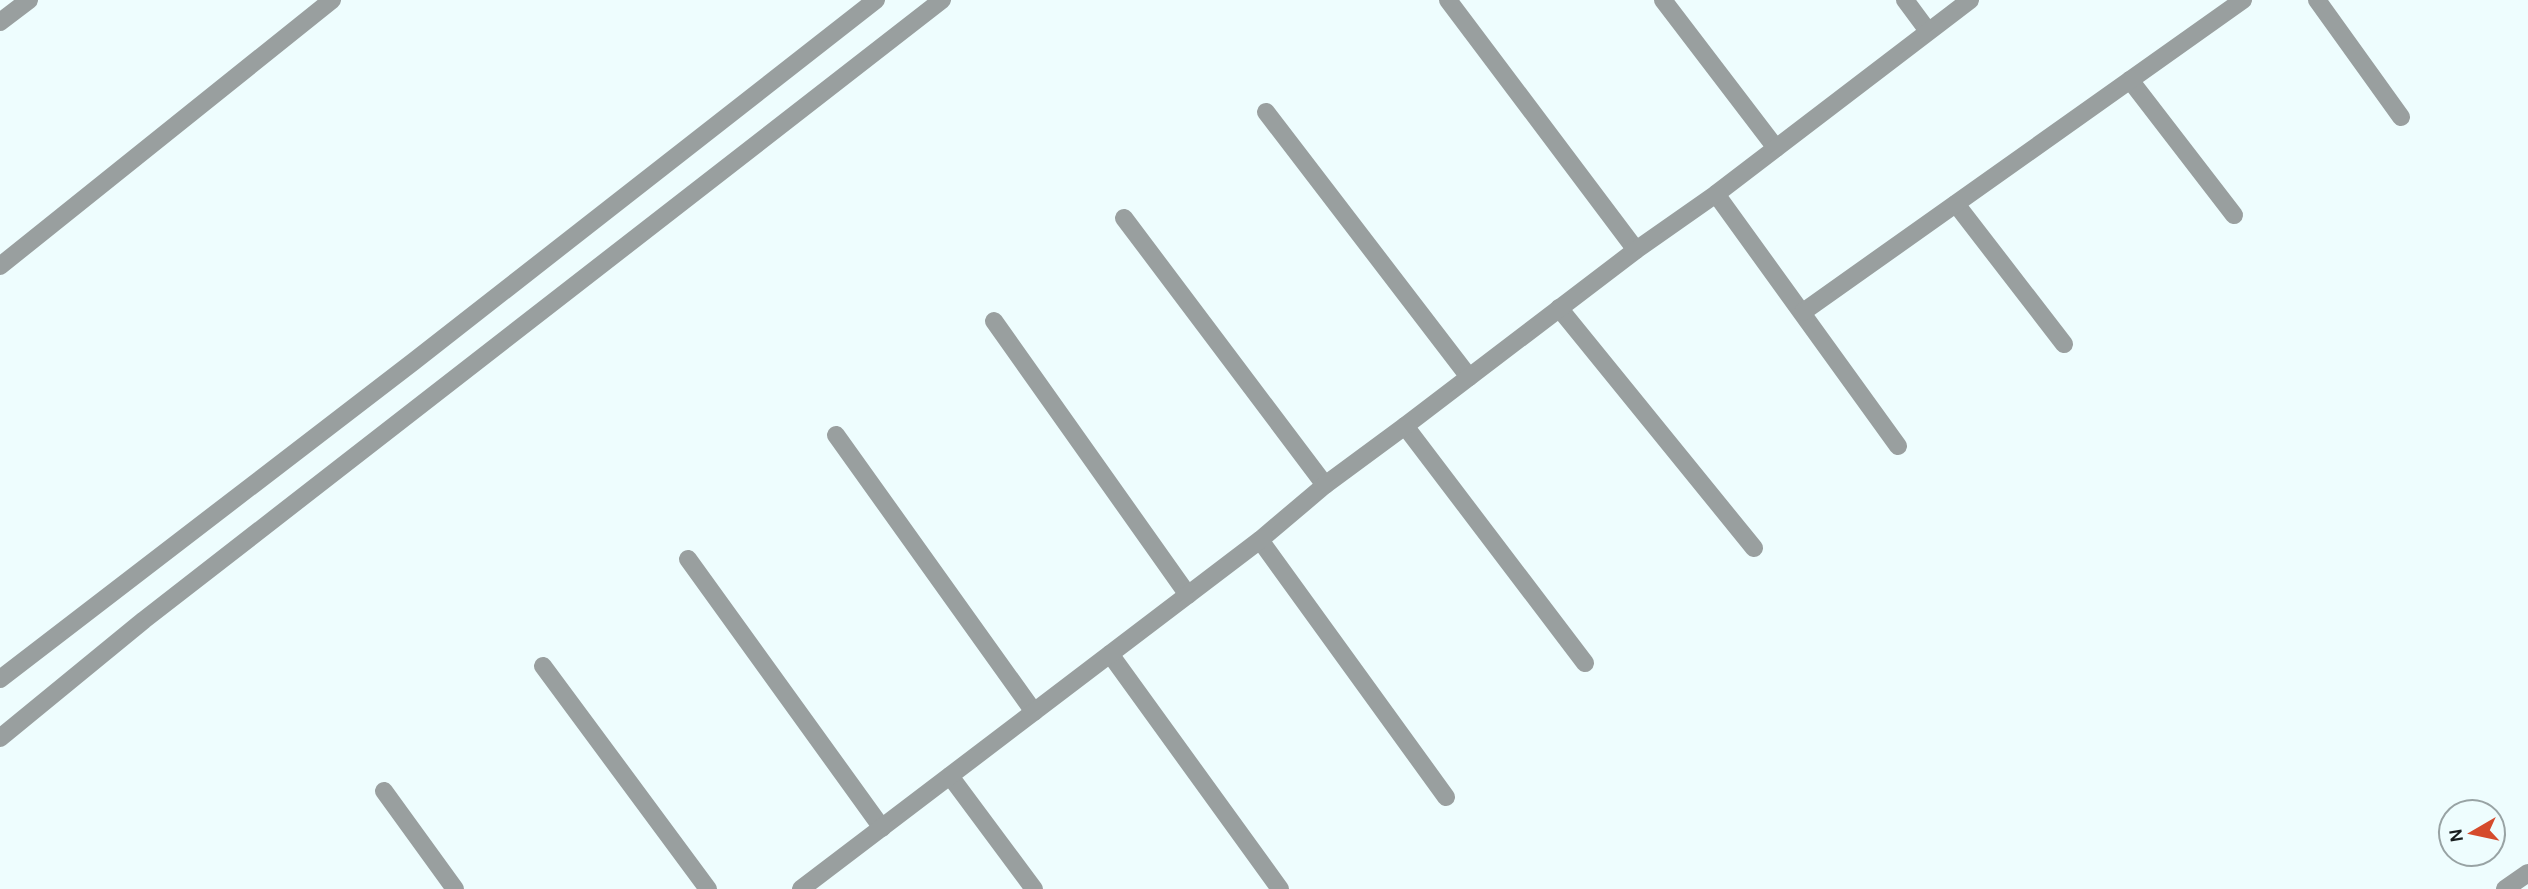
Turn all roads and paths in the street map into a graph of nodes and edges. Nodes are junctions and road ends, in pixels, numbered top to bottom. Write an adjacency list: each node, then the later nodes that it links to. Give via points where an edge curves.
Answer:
1 (29, 0): 11 (street)
2 (332, 0): 22 (street)
3 (876, 0): 39 (street)
4 (942, 0): 41 (street, via 144,620)
5 (1448, 0): 21 (street)
6 (1663, 0): 16 (street)
7 (1905, 0): 12 (street)
8 (1970, 0): 12 (street)
9 (2243, 0): 13 (street)
10 (2317, 0): 15 (street)
11 (0, 22)
12 (1928, 31): 16 (street)
13 (2130, 80): 18 (street); 19 (street)
14 (1266, 112): 27 (street)
15 (2401, 117)
16 (1776, 148): 17 (street)
17 (1716, 194): 21 (street); 24 (street)
18 (1956, 204): 24 (street); 26 (street)
19 (2234, 215)
20 (1124, 218): 31 (street)
21 (1636, 250): 23 (street)
22 (0, 266)
23 (1559, 308): 27 (street); 33 (street)
24 (1803, 312): 30 (street)
25 (994, 321): 35 (street)
26 (2064, 344)
27 (1469, 377): 28 (street)
28 (1405, 426): 31 (street); 37 (street)
29 (836, 435): 40 (street)
30 (1898, 446)
31 (1325, 485): 32 (street)
32 (1260, 540): 35 (street); 44 (street)
33 (1754, 548)
34 (688, 559): 45 (street)
35 (1188, 595): 36 (street)
36 (1110, 654): 40 (street); 51 (street)
37 (1585, 663)
38 (543, 666): 48 (street)
39 (0, 679)
40 (1034, 712): 42 (street)
41 (0, 738)
42 (950, 776): 45 (street); 50 (street)
43 (384, 791): 47 (street)
44 (1446, 797)
45 (881, 828): 49 (street)
46 (2528, 873): 52 (street)
47 (455, 889)
48 (708, 889)
49 (801, 889)
50 (1034, 889)
51 (1280, 889)
52 (2505, 889)

